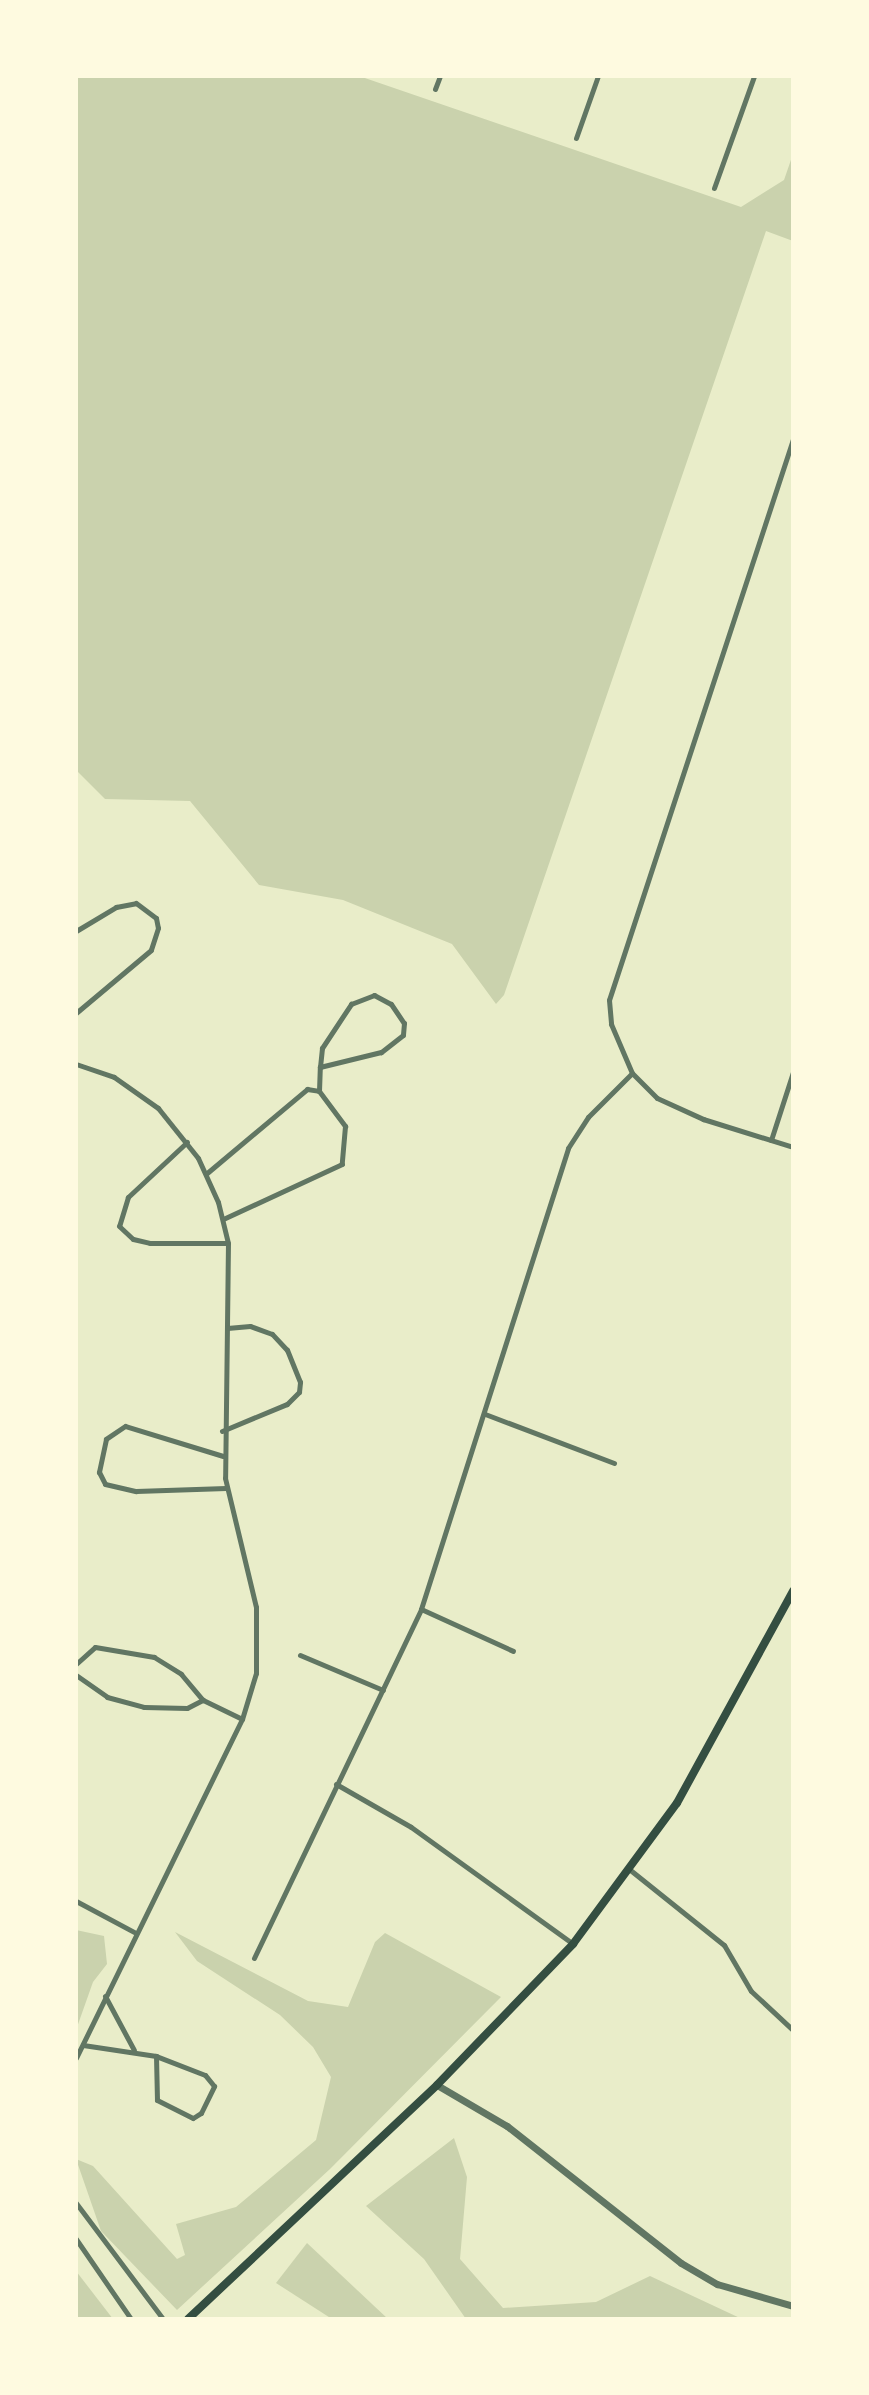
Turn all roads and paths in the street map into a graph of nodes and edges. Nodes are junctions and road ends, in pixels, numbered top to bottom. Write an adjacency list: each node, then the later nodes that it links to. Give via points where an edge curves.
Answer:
1 (440, 76): 4 (street)
2 (598, 76): 5 (street)
3 (754, 76): 6 (street)
4 (435, 89)
5 (576, 138)
6 (714, 188)
7 (793, 439): 13 (street, via 616,968 611,1024)
8 (76, 931): 9 (street, via 116,907 136,903 156,918 158,928 151,950)
9 (76, 1013)
10 (76, 1064): 16 (street, via 114,1077 145,1096)
11 (320, 1067): 11 (street, via 381,1052 403,1035 404,1023 391,1004 367,995 339,1017 322,1048); 14 (street)
12 (793, 1072): 15 (street)
13 (632, 1073): 15 (street, via 676,1109); 22 (street, via 588,1117 568,1148)
14 (319, 1091): 18 (street, via 307,1089 293,1098); 19 (street, via 345,1126 342,1164)
15 (771, 1140): 17 (street)
16 (187, 1142): 18 (street); 20 (street, via 128,1197 119,1226 133,1239 150,1243)
17 (793, 1147)
18 (207, 1173): 19 (street)
19 (223, 1219): 20 (street)
20 (228, 1243): 21 (street)
21 (227, 1328): 23 (street); 23 (street, via 250,1326 272,1334 287,1350 300,1382 299,1392 287,1404)
22 (485, 1414): 25 (street); 28 (street)
23 (222, 1431): 24 (street)
24 (223, 1456): 26 (street); 26 (street, via 125,1426 106,1439 99,1472 105,1484 136,1491)
25 (614, 1463)
26 (226, 1488): 35 (street, via 256,1607 256,1673)
27 (793, 1591): 37 (main road, via 677,1803)
28 (421, 1609): 29 (street); 33 (street)
29 (513, 1651)
30 (300, 1655): 33 (street)
31 (76, 1664): 34 (street, via 95,1647 154,1657 181,1674)
32 (76, 1675): 34 (street, via 107,1697 144,1707 187,1708)
33 (383, 1690): 36 (street)
34 (203, 1700): 35 (street)
35 (242, 1719): 39 (street)
36 (336, 1784): 40 (street, via 411,1827); 41 (street)
37 (629, 1869): 40 (main road); 43 (street, via 724,1945 751,1991)
38 (78, 1904): 39 (street)
39 (134, 1932): 42 (street)
40 (573, 1944): 48 (main road)
41 (254, 1958)
42 (105, 1996): 44 (street); 45 (street)
43 (793, 2030)
44 (82, 2045): 45 (street); 47 (street)
45 (134, 2051): 46 (street)
46 (156, 2056): 46 (street, via 205,2075 214,2086 201,2113 193,2118 157,2100)
47 (76, 2058)
48 (437, 2085): 51 (street, via 507,2126 681,2263 717,2284); 54 (main road)
49 (76, 2203): 53 (street)
50 (76, 2239): 52 (street)
51 (793, 2306)
52 (131, 2319)
53 (163, 2319)
54 (188, 2319)

